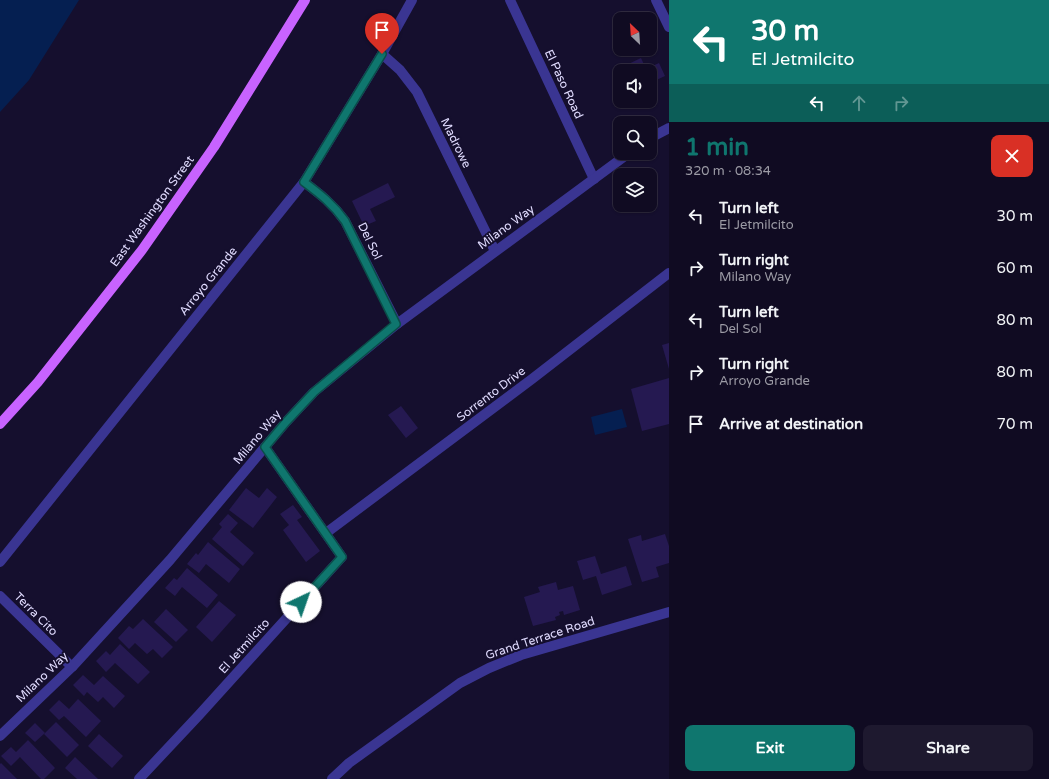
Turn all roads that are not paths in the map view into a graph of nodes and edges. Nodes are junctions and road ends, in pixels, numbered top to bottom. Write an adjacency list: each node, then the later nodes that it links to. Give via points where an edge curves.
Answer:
1 (304, 0): 15 (main road, East Washington Street, via 214,147 142,250 38,382)
2 (412, 0): 6 (street, Arroyo Grande)
3 (510, 0): 10 (street, El Paso Road)
4 (656, 0): 5 (street)
5 (669, 27)
6 (382, 54): 11 (street, Arroyo Grande); 12 (street, Madrowe, via 400,70 417,92)
7 (669, 128): 8 (street)
8 (657, 134)
9 (620, 160): 10 (street, Milano Way)
10 (594, 179): 12 (street, Milano Way)
11 (304, 182): 14 (street, Del Sol, via 325,197 345,221); 18 (street, Arroyo Grande)
12 (495, 251): 14 (street, Milano Way)
13 (669, 273): 17 (street, Sorrento Drive)
14 (396, 324): 16 (street, Milano Way, via 314,392)
15 (0, 424)
16 (265, 447): 17 (street, El Jetmilcito); 21 (street, Milano Way, via 170,560)
17 (326, 534): 23 (street, El Jetmilcito, via 342,557)
18 (0, 562)
19 (0, 596): 21 (street, Terra Cito)
20 (669, 612): 24 (street, Grand Terrace Road, via 521,655 474,675 349,763)
21 (72, 667): 22 (street, Milano Way)
22 (0, 736)
23 (139, 779)
24 (332, 779)

